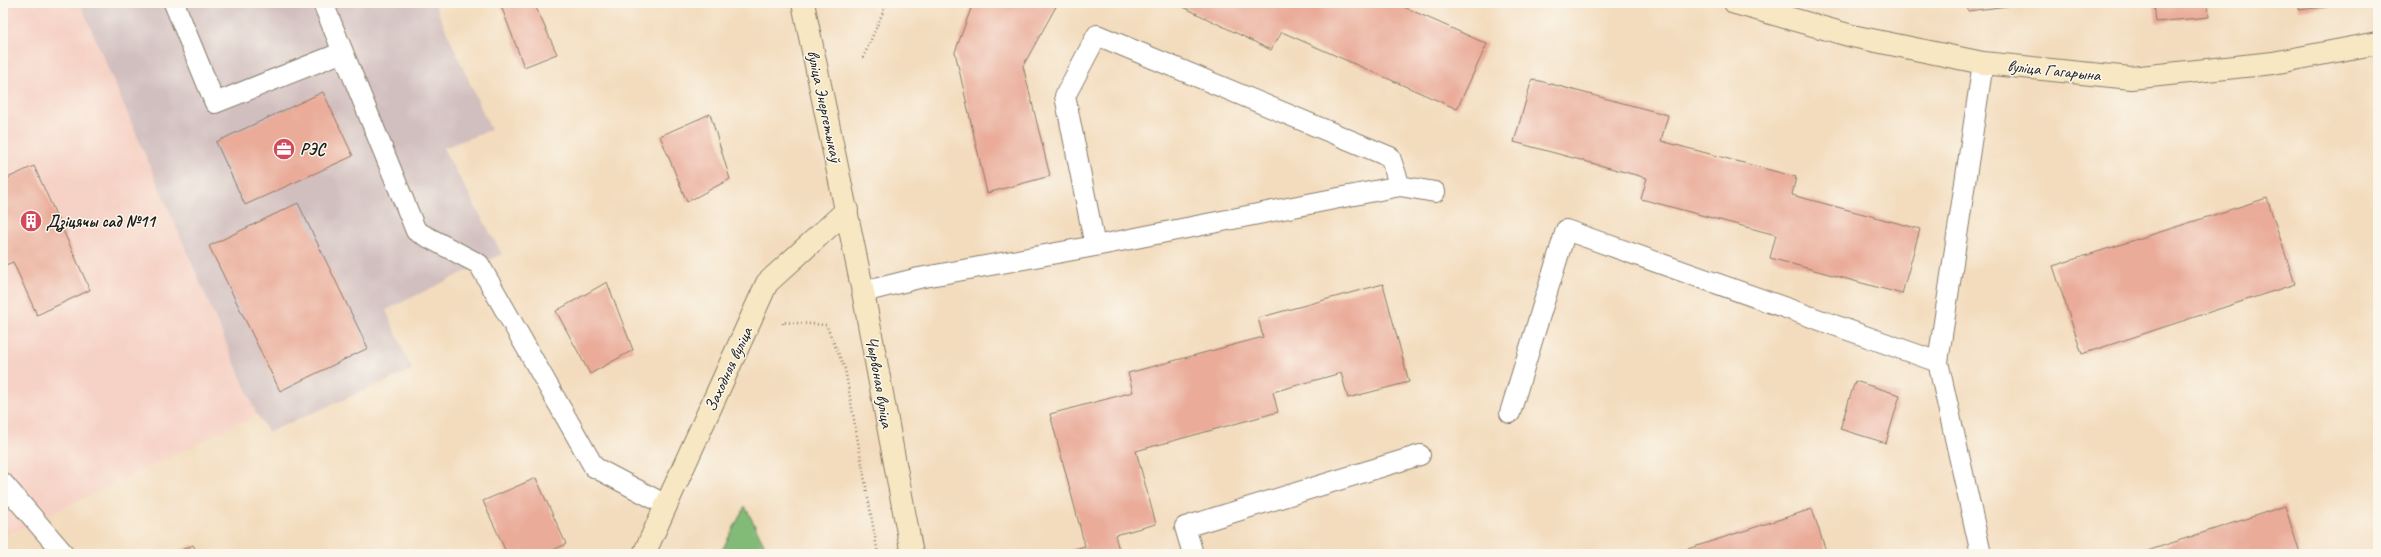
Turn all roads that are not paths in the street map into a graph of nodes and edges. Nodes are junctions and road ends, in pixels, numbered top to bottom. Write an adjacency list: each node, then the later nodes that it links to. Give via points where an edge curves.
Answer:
1 (174, 3): 6 (lane, via 215,103)
2 (323, 3): 6 (lane)
3 (803, 3): 10 (street, вуліца Энергетыкаў)
4 (1735, 3): 7 (street, вуліца Гагарына, via 1852,36)
5 (2378, 43): 7 (street, вуліца Гагарына, via 2273,63 2131,78)
6 (343, 52): 17 (lane, via 416,232 479,264 594,467)
7 (1983, 63): 13 (lane)
8 (1400, 186): 9 (lane); 11 (lane); 11 (lane, via 1390,157 1097,35 1065,96)
9 (1435, 192)
10 (847, 210): 12 (street, Чырвоная вуліца); 17 (street, Заходняя вуліца, via 767,283)
11 (1095, 246): 12 (lane, via 919,278)
12 (864, 292): 20 (street, Чырвоная вуліца)
13 (1938, 362): 14 (lane, via 1566,230); 22 (lane)
14 (1510, 413)
15 (1420, 454): 21 (lane, via 1185,527)
16 (3, 483): 18 (lane)
17 (666, 505): 19 (street, Заходняя вуліца)
18 (64, 554)
19 (644, 554)
20 (912, 554)
21 (1193, 554)
22 (1981, 554)

